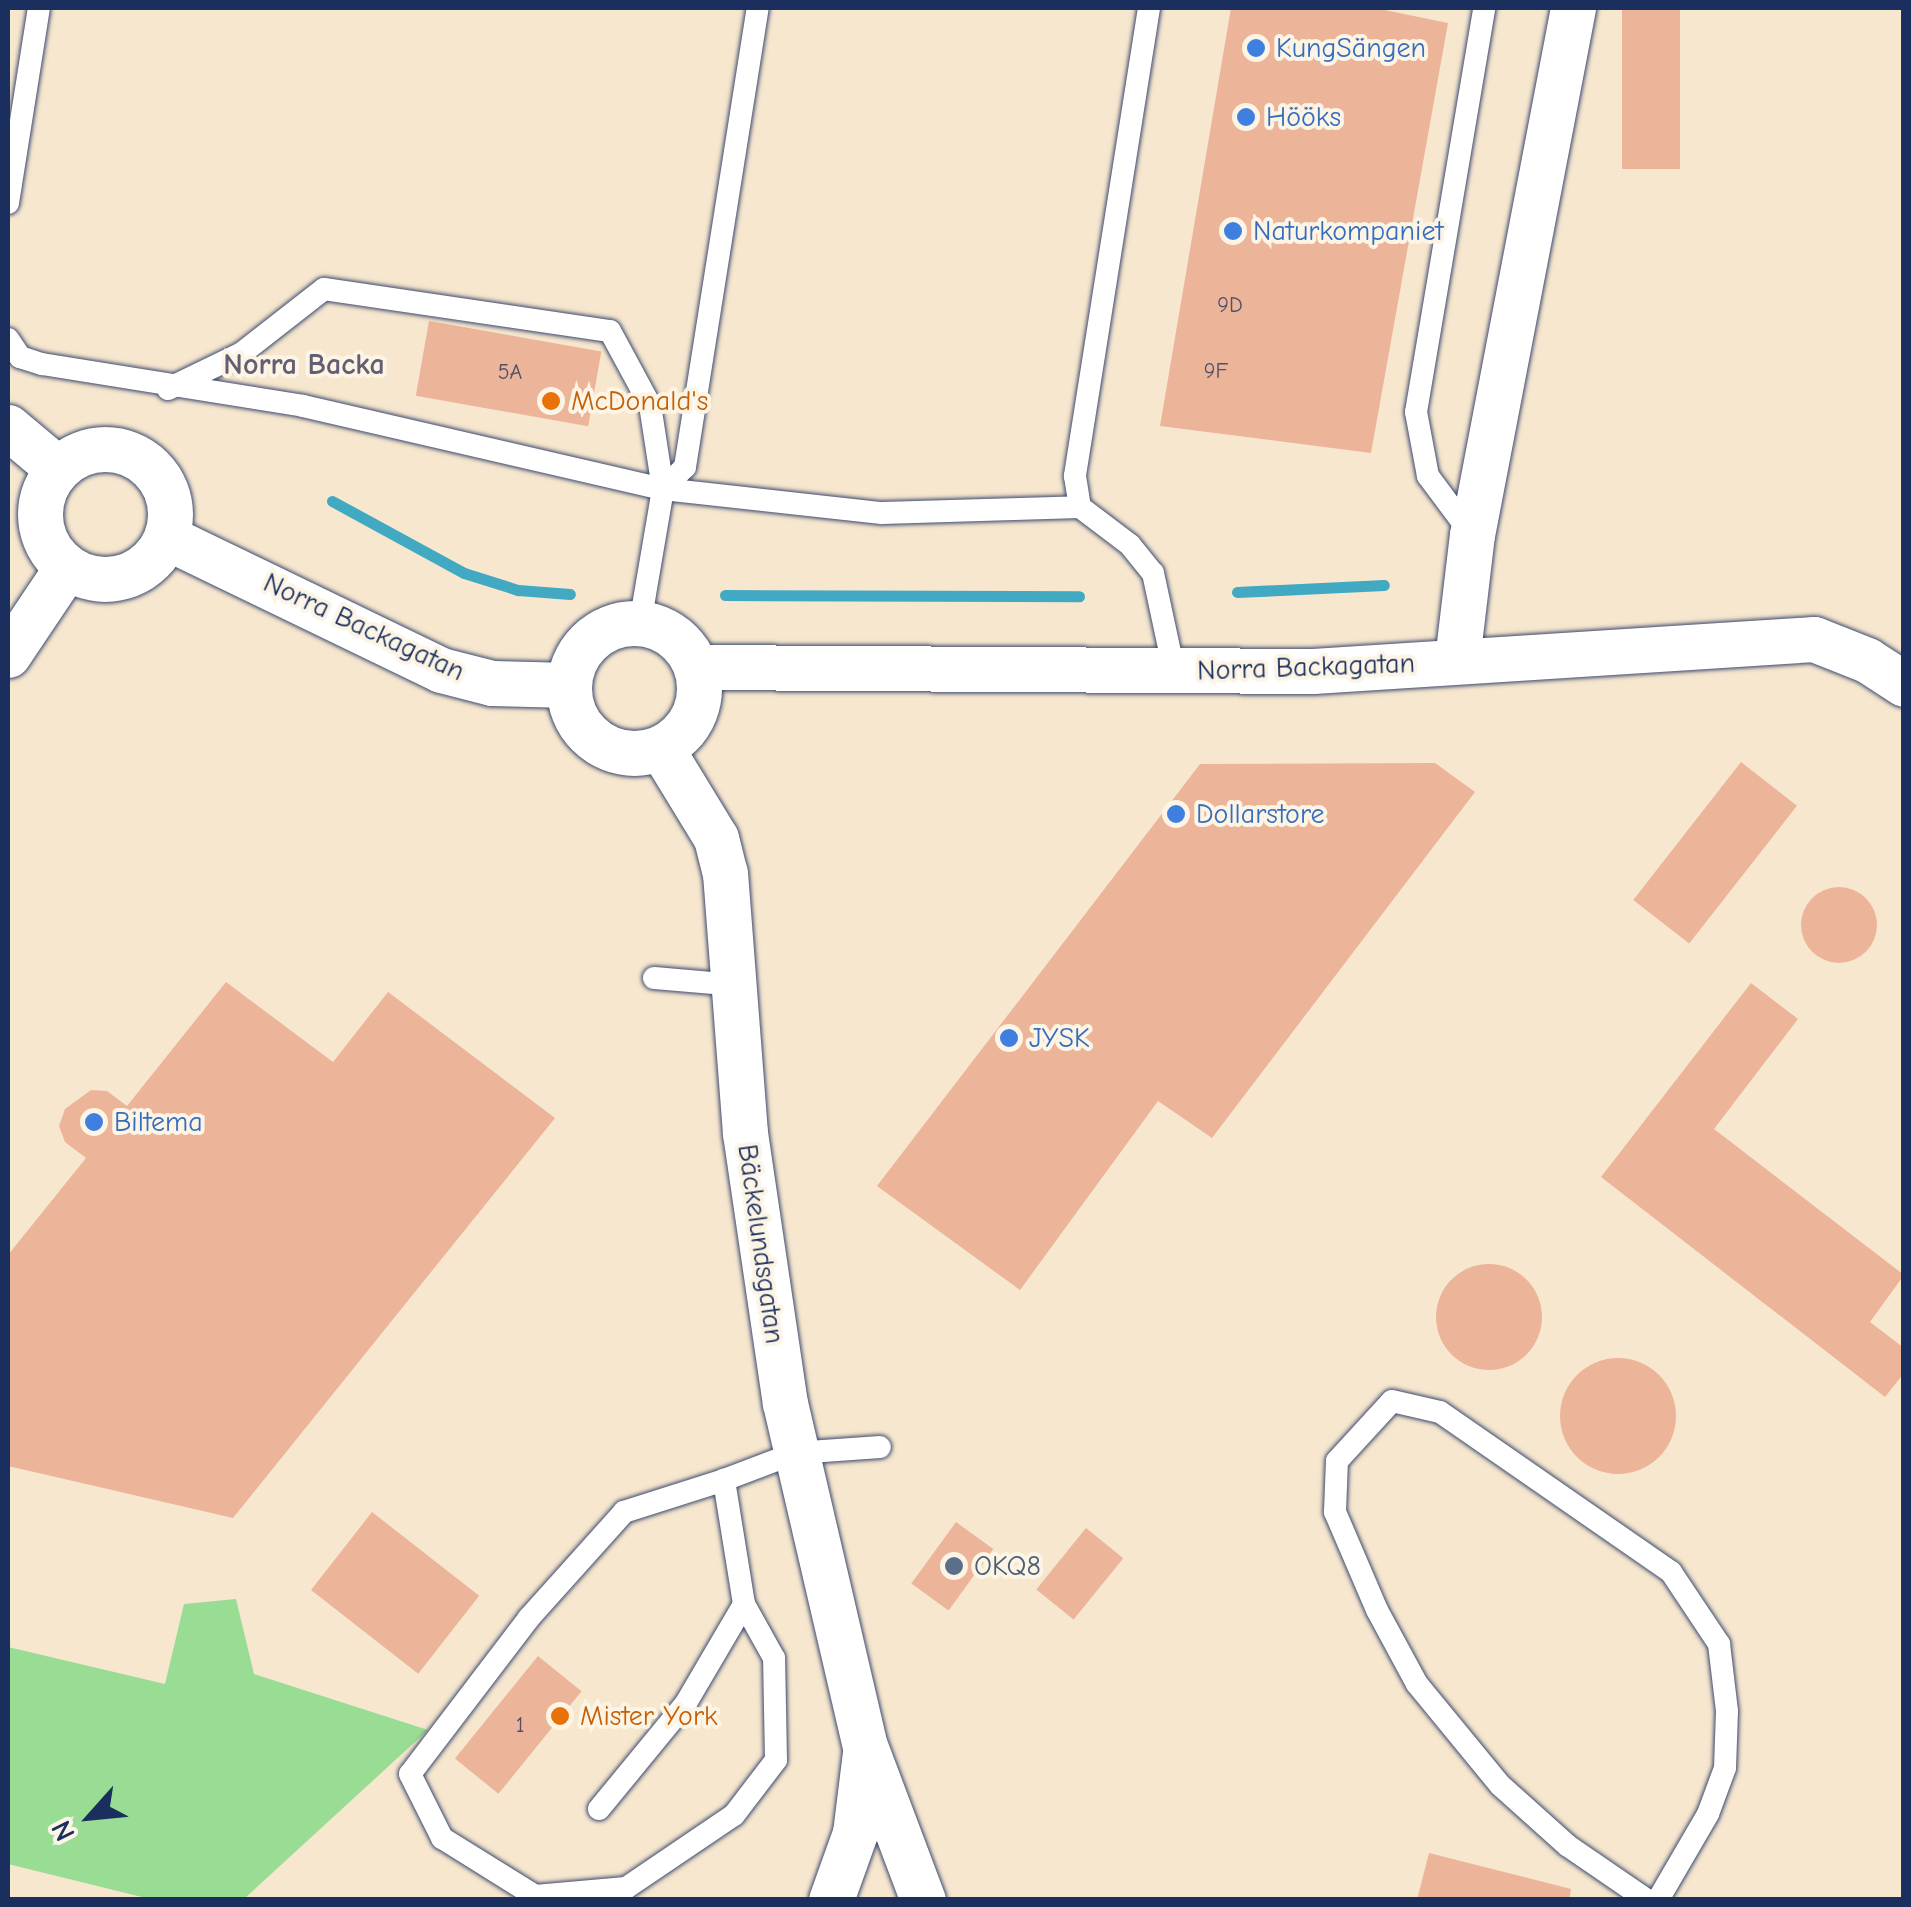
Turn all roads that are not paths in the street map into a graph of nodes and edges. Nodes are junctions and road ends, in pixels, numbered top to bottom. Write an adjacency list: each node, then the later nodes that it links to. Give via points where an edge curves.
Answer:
1 (39, 8): 6 (lane)
2 (758, 8): 11 (lane, via 685,466)
3 (1148, 8): 12 (lane, via 1079,432)
4 (1484, 8): 13 (lane, via 1416,412 1428,476)
5 (1573, 8): 13 (street)
6 (8, 203)
7 (8, 339): 8 (lane, via 20,357 42,364)
8 (168, 388): 11 (lane, via 304,406); 11 (lane, via 242,353 324,290 610,331 650,405)
9 (8, 427): 10 (street)
10 (58, 469): 14 (street, via 96,449 140,458 168,492); 15 (street, via 45,488 42,531)
11 (663, 489): 12 (lane, via 882,514); 16 (lane)
12 (1080, 507): 20 (lane, via 1130,545 1153,573)
13 (1472, 535): 18 (street)
14 (166, 537): 15 (street, via 157,554 124,576 94,578); 22 (street, Norra Backagatan, via 441,670 492,683)
15 (68, 566): 17 (street)
16 (640, 623): 19 (street, via 674,637); 22 (street, via 600,632 573,664)
17 (8, 655)
18 (1457, 660): 20 (street, Norra Backagatan); 21 (street, Norra Backagatan, via 1814,639)
19 (696, 667): 20 (street, Norra Backagatan); 23 (street, via 698,706 678,738)
20 (1174, 671)
21 (1904, 684)
22 (569, 685): 23 (street, via 571,707 597,742 617,752)
23 (661, 748): 25 (street, Bäckelundsgatan, via 716,838)
24 (654, 978): 25 (lane)
25 (736, 984): 27 (street, Bäckelundsgatan, via 744,1134)
26 (880, 1446): 27 (lane)
27 (796, 1453): 28 (lane); 30 (street, Bäckelundsgatan)
28 (724, 1480): 29 (lane); 29 (lane, via 624,1512 530,1618 410,1774 442,1838 536,1896 626,1888 734,1815 776,1760 774,1658)
29 (744, 1604): 31 (lane, via 686,1703)
30 (866, 1746): 32 (street, Bäckelundsgatan, via 855,1833); 33 (street, Bäckelundsgatan)
31 (599, 1809)
32 (830, 1900)
33 (923, 1900)
34 (1647, 1900): 35 (lane, via 1568,1846 1500,1785 1417,1684 1377,1610 1334,1512 1337,1461 1392,1401 1440,1412 1671,1572 1718,1644 1727,1711 1725,1768 1708,1814)
35 (1658, 1900)

